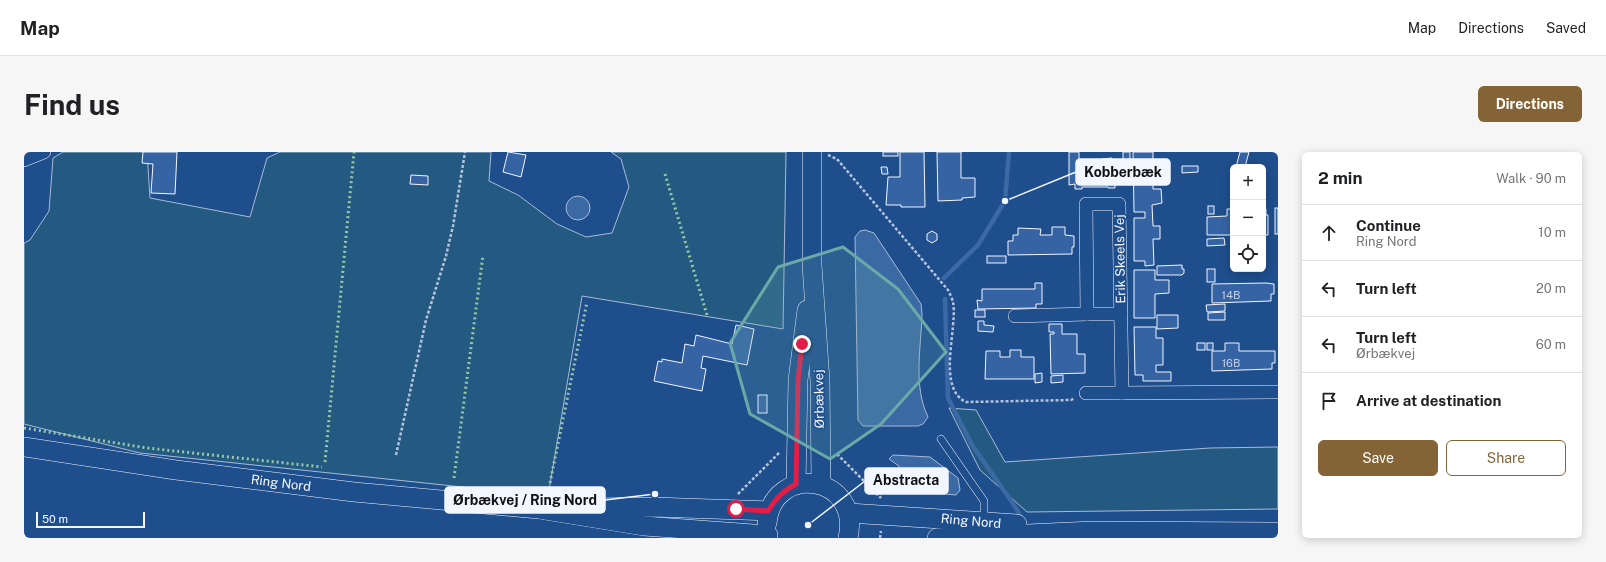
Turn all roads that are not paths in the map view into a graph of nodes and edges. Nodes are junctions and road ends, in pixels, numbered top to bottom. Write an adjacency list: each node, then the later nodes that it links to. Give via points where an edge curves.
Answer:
1 (44, 152): 3 (street)
2 (818, 153): 4 (main road, Ørbækvej)
3 (24, 160)
4 (812, 265): 13 (main road, Ørbækvej, via 798,380); 14 (main road, Ørbækvej, via 820,381)
5 (1087, 314): 6 (street, Erik Skeels Vej); 6 (street, Erik Skeels Vej, via 1086,204 1119,204); 7 (street, Erik Skeels Vej)
6 (1120, 314): 10 (street, Erik Skeels Vej)
7 (1015, 316)
8 (1278, 392): 10 (street)
9 (1086, 393): 10 (street)
10 (1122, 393)
11 (942, 439): 18 (lane, via 984,501)
12 (24, 447): 15 (main road, Ring Nord, via 192,472 354,492)
13 (796, 484): 14 (main road); 16 (main road, via 784,490)
14 (821, 484): 17 (main road, via 833,490 843,500)
15 (539, 509): 16 (main road, Ring Nord, via 653,507); 21 (main road, Ring Nord, via 644,526)
16 (768, 511): 21 (main road)
17 (849, 513): 18 (main road, Ring Nord); 22 (main road)
18 (984, 522): 19 (main road, Ring Nord)
19 (1093, 531): 20 (main road, Ring Nord); 23 (main road, Ring Nord)
20 (1278, 532)
21 (769, 536)
22 (848, 538)
23 (937, 538)

